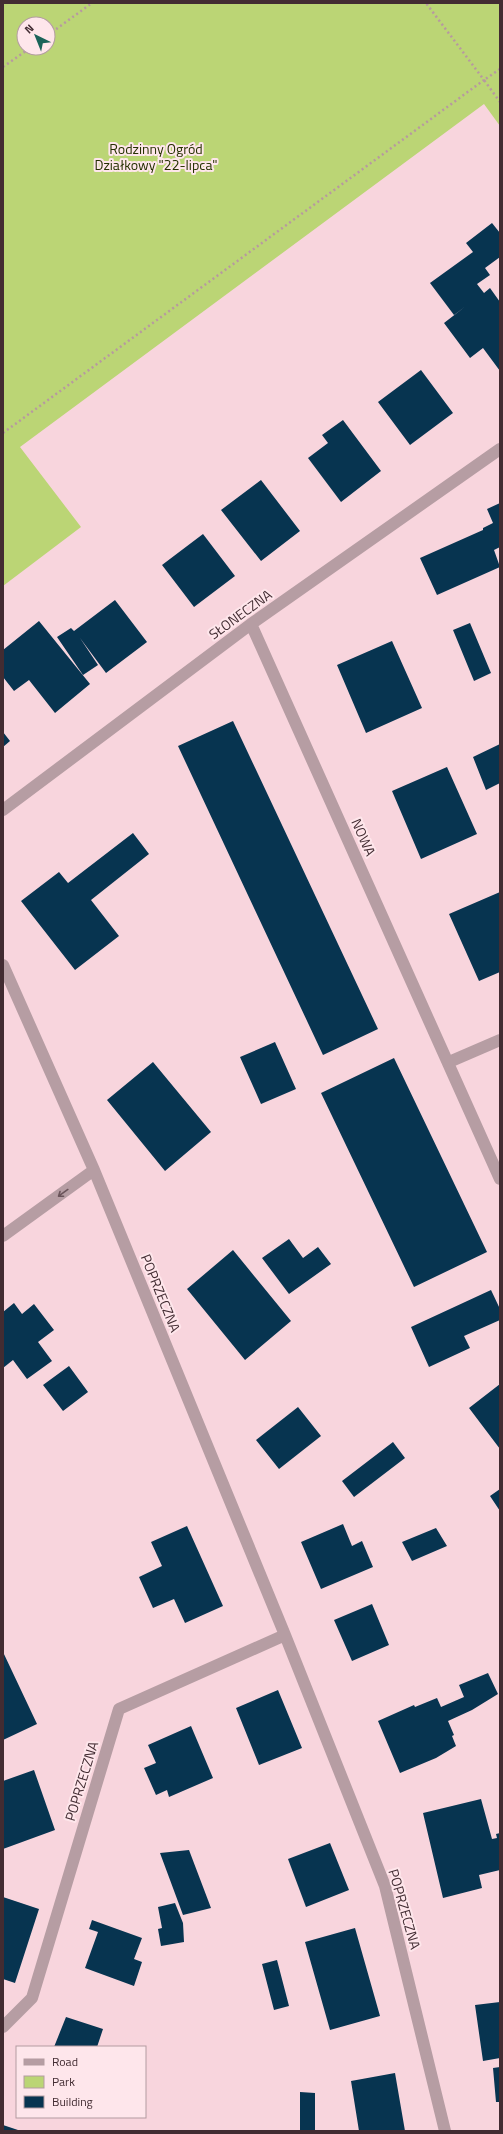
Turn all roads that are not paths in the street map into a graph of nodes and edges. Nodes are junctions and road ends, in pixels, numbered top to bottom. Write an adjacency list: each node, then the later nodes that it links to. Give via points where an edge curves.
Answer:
1 (500, 449): 2 (street, SŁONECZNA)
2 (251, 624): 3 (street, SŁONECZNA); 6 (street, NOWA)
3 (3, 810)
4 (3, 965): 7 (street, POPRZECZNA)
5 (500, 1040): 6 (street)
6 (449, 1062): 8 (street, NOWA)
7 (94, 1170): 9 (street, one-way to 9); 10 (street, POPRZECZNA)
8 (500, 1179)
9 (3, 1236)
10 (285, 1635): 11 (street, POPRZECZNA, via 119,1709 32,1998); 12 (street, POPRZECZNA, via 385,1886)
11 (3, 2027)
12 (445, 2131)

